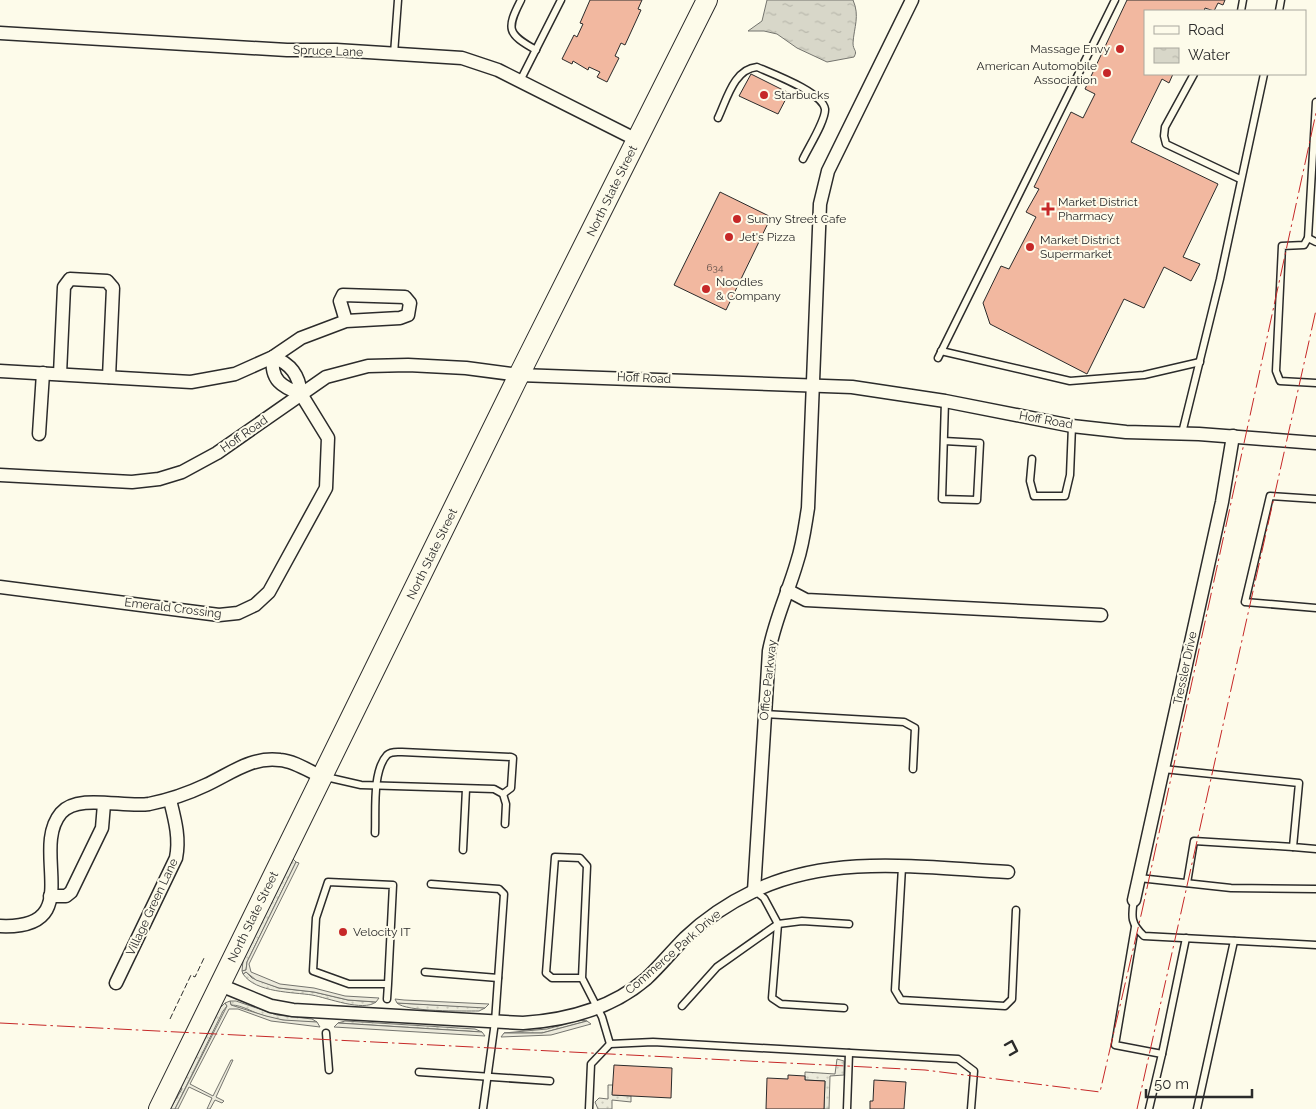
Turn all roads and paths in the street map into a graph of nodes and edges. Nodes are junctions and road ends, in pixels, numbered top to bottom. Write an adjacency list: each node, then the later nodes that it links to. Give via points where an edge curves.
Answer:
1 (398, 0): 9 (lane)
2 (521, 0): 8 (lane, via 512,18 511,29 516,39)
3 (561, 0): 8 (lane)
4 (707, 0): 15 (main road, North State Street)
5 (912, 0): 29 (street, Office Parkway, via 828,171 820,204)
6 (1115, 0): 22 (lane, via 939,354 1070,381 1144,375)
7 (0, 33): 9 (street, Spruce Lane)
8 (536, 50): 12 (lane)
9 (394, 54): 12 (street, Spruce Lane, via 462,58)
10 (1193, 75): 17 (lane, via 1165,127 1166,144)
11 (1264, 75): 17 (lane)
12 (520, 80): 15 (street, Spruce Lane)
13 (1316, 102): 18 (lane)
14 (718, 118): 16 (lane, via 740,74 748,68 757,67 814,94 825,110)
15 (637, 140): 26 (main road, North State Street)
16 (803, 159)
17 (1240, 179): 22 (lane)
18 (1308, 238): 19 (lane); 28 (lane, via 1304,245 1282,246 1276,371 1280,381)
19 (1316, 242)
20 (346, 321): 20 (street, via 400,318 408,315 410,303 405,297 343,295 340,301); 21 (street, via 301,338)
21 (274, 357): 27 (street, via 235,374 190,382); 30 (street, via 272,369 284,388)
22 (1200, 362): 33 (lane)
23 (0, 371): 24 (street)
24 (43, 373): 25 (street); 34 (street)
25 (60, 374): 27 (street); 27 (street, via 64,287 70,279 107,281 113,288)
26 (519, 375): 29 (street, Hoff Road); 30 (street, Hoff Road, via 466,368 368,366 326,377); 48 (main road, North State Street)
27 (109, 377)
28 (1316, 383)
29 (813, 384): 31 (street, Hoff Road); 42 (street, Office Parkway, via 808,508 804,538)
30 (301, 394): 39 (street, Hoff Road, via 217,453 182,472 159,479 132,482); 41 (street, Emerald Crossing, via 328,438 326,488 280,576 255,606 238,613 219,615)
31 (945, 401): 32 (street, Hoff Road); 36 (lane)
32 (1072, 426): 33 (street, Hoff Road, via 1126,432); 38 (lane, via 1070,475 1065,496 1034,496 1030,481)
33 (1182, 433): 35 (street, Hoff Road)
34 (39, 434)
35 (1233, 436): 37 (street, Hoff Road); 47 (street, Tressler Drive, via 1222,502)
36 (944, 441): 36 (lane, via 942,499 977,500 980,443)
37 (1316, 443)
38 (1032, 459)
39 (0, 475)
40 (1316, 499): 43 (lane, via 1270,496 1245,602)
41 (0, 586)
42 (786, 590): 44 (street, via 806,600); 45 (street, Office Parkway, via 769,651)
43 (1316, 608)
44 (1101, 615)
45 (764, 714): 46 (lane, via 904,722 915,728); 64 (street, Office Parkway)
46 (914, 770)
47 (1163, 770): 56 (lane, via 1299,783); 61 (street, Tressler Drive)
48 (322, 776): 49 (lane); 52 (street, via 280,760 258,761 238,767); 81 (main road, North State Street)
49 (376, 786): 50 (lane); 51 (lane, via 386,756 394,752 511,757 511,788); 55 (lane)
50 (466, 788): 51 (lane, via 494,790); 58 (lane)
51 (503, 794): 54 (lane)
52 (170, 800): 53 (street, via 139,805); 79 (street, Village Green Lane, via 178,832 176,858)
53 (104, 804): 66 (street, via 102,828 71,892 66,896); 66 (street, via 70,806 55,822)
54 (505, 824)
55 (375, 833)
56 (1293, 846): 57 (lane); 62 (lane, via 1194,841)
57 (1316, 849)
58 (463, 850)
59 (902, 867): 60 (street, Commerce Park Drive); 64 (street, Commerce Park Drive, via 847,866 816,870); 68 (lane, via 895,990 901,1000 1004,1006 1012,999)
60 (1008, 872)
61 (1139, 878): 62 (lane); 67 (street, Tressler Drive)
62 (1187, 883): 65 (lane, via 1231,888)
63 (431, 884): 77 (lane, via 502,890)
64 (754, 890): 69 (lane, via 764,898); 84 (street, Commerce Park Drive, via 710,918 645,980 626,994)
65 (1316, 890)
66 (50, 896): 71 (street, via 46,910 31,924)
67 (1134, 900): 72 (lane)
68 (1016, 910)
69 (778, 924): 70 (lane, via 802,921); 83 (lane, via 717,967); 85 (lane, via 772,998 782,1004)
70 (849, 924)
71 (0, 926)
72 (1134, 927): 73 (lane, via 1144,936); 90 (lane, via 1114,1045)
73 (1186, 938): 74 (lane); 90 (lane)
74 (1234, 940): 75 (lane); 101 (lane)
75 (1316, 945)
76 (425, 972): 77 (lane)
77 (498, 978): 86 (lane)
78 (582, 978): 78 (lane, via 587,866 580,858 555,857 546,972 552,978); 84 (lane)
79 (116, 983)
80 (388, 984): 80 (lane, via 393,885 328,882 316,918 313,971 349,984); 82 (lane)
81 (220, 985): 86 (street, Commerce Park Drive, via 271,1006 328,1016 386,1011); 95 (main road, North State Street)
82 (387, 999)
83 (682, 1006)
84 (596, 1008): 86 (street, Commerce Park Drive, via 550,1022); 88 (lane)
85 (844, 1008)
86 (494, 1022): 93 (lane)
87 (326, 1033): 91 (lane)
88 (610, 1044): 89 (lane, via 653,1042); 97 (lane, via 591,1064)
89 (849, 1053): 98 (lane); 99 (lane, via 958,1059 974,1071)
90 (1162, 1054): 100 (lane)
91 (329, 1070)
92 (419, 1072): 93 (lane)
93 (488, 1077): 94 (lane); 96 (lane)
94 (550, 1081)
95 (159, 1109)
96 (483, 1109)
97 (589, 1109)
98 (847, 1109)
99 (971, 1109)
100 (1149, 1109)
101 (1198, 1109)

